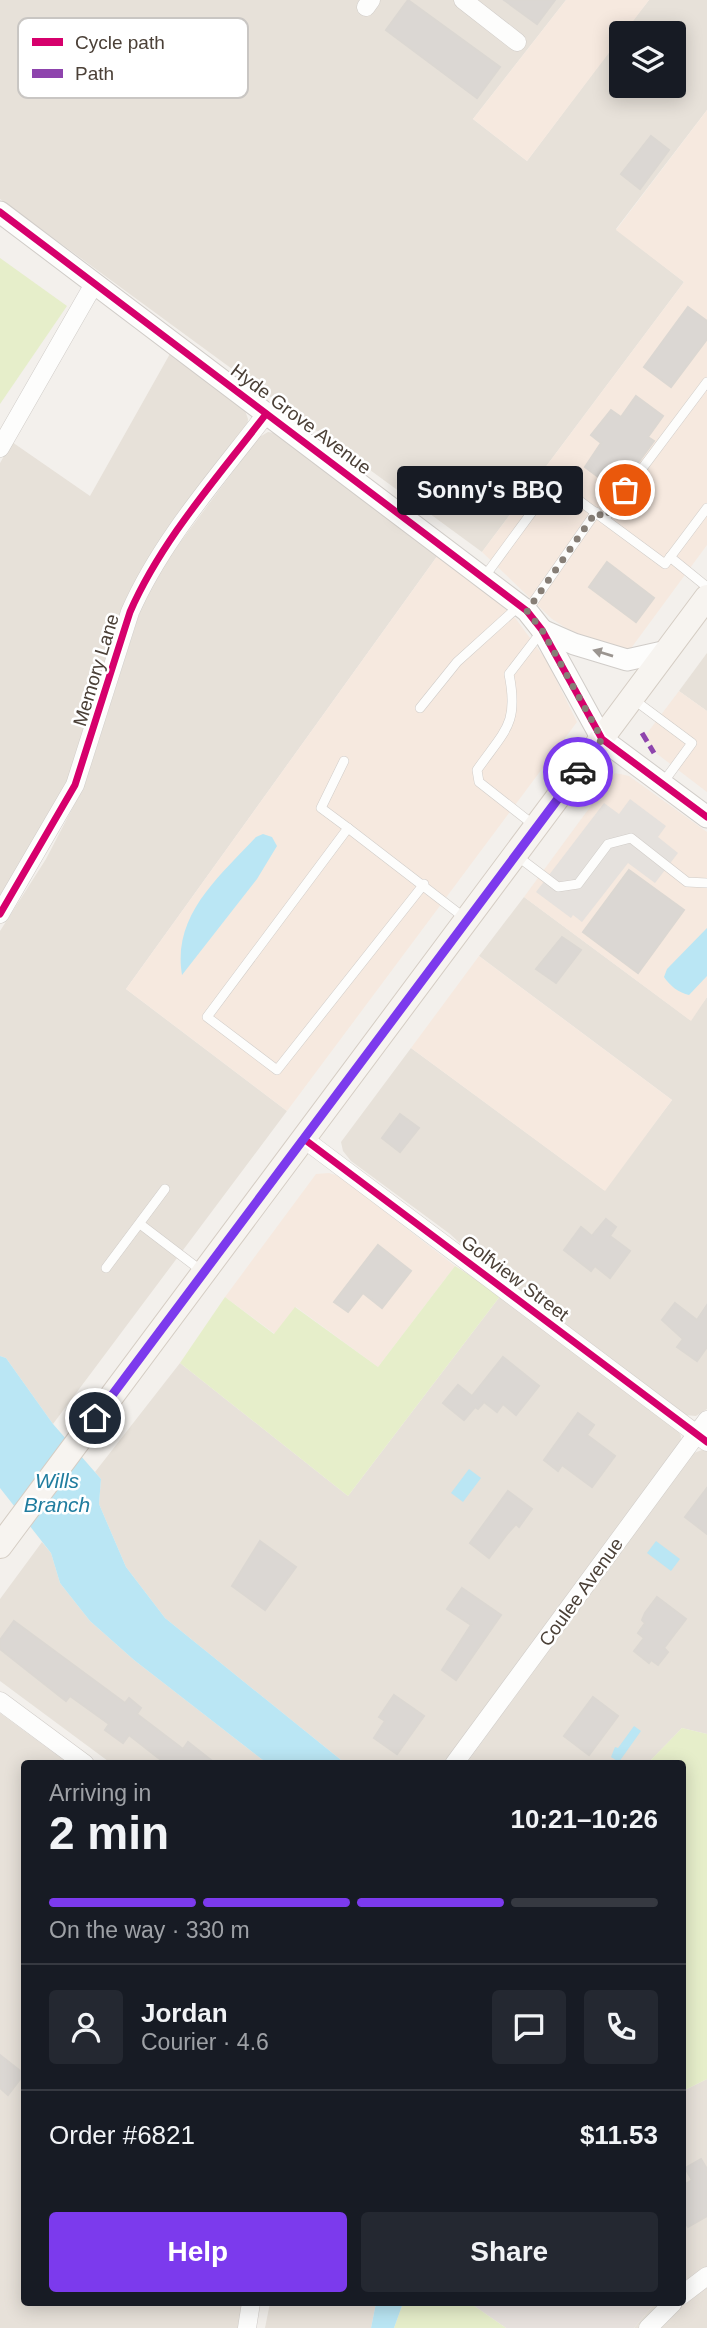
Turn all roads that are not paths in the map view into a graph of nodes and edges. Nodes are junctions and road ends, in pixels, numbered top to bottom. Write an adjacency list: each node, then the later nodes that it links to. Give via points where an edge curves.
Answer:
1 (463, 0): 2 (street)
2 (517, 42)
3 (0, 212): 4 (street, Hyde Grove Avenue)
4 (94, 284): 6 (street, Hyde Grove Avenue); 7 (street)
5 (707, 382): 9 (lane)
6 (267, 414): 11 (street, Hyde Grove Avenue); 28 (street, Memory Lane, via 173,537 141,587 75,785)
7 (0, 448)
8 (707, 508): 10 (lane)
9 (601, 515): 10 (lane, via 665,564); 11 (lane, via 554,482); 14 (lane)
10 (670, 557): 12 (lane)
11 (485, 576): 14 (street, Hyde Grove Avenue)
12 (707, 587)
13 (707, 597): 16 (main road)
14 (524, 608): 15 (street, Hyde Grove Avenue); 18 (lane, via 457,662)
15 (542, 630): 16 (street, one-way to 15, via 627,660); 19 (street, Hyde Grove Avenue); 23 (lane, via 509,674 515,704 508,726 477,770 479,782)
16 (667, 651): 17 (main road)
17 (632, 699): 19 (main road); 21 (lane, via 692,743)
18 (420, 708)
19 (602, 739): 21 (street, Hyde Grove Avenue); 23 (main road)
20 (344, 761): 24 (lane, via 321,808)
21 (662, 784): 22 (street, Hyde Grove Avenue)
22 (707, 817)
23 (537, 827): 25 (main road)
24 (348, 828): 27 (lane); 27 (lane, via 206,1017 277,1070)
25 (516, 855): 26 (lane, via 558,887 578,884 608,844 631,838 687,882); 29 (main road)
26 (707, 883)
27 (424, 884): 29 (lane)
28 (0, 914)
29 (468, 920): 30 (main road)
30 (304, 1139): 34 (main road); 35 (street, Golfview Street)
31 (165, 1189): 32 (lane)
32 (140, 1224): 33 (lane); 34 (lane)
33 (106, 1268)
34 (204, 1273): 36 (main road)
35 (704, 1432): 39 (street, Coulee Avenue)
36 (7, 1536)
37 (0, 1701): 38 (street)
38 (80, 1760)
39 (457, 1760)
40 (707, 2276): 41 (street)
41 (686, 2292)
42 (251, 2306): 44 (street)
43 (670, 2306): 45 (street)
44 (247, 2328)
45 (648, 2328)

